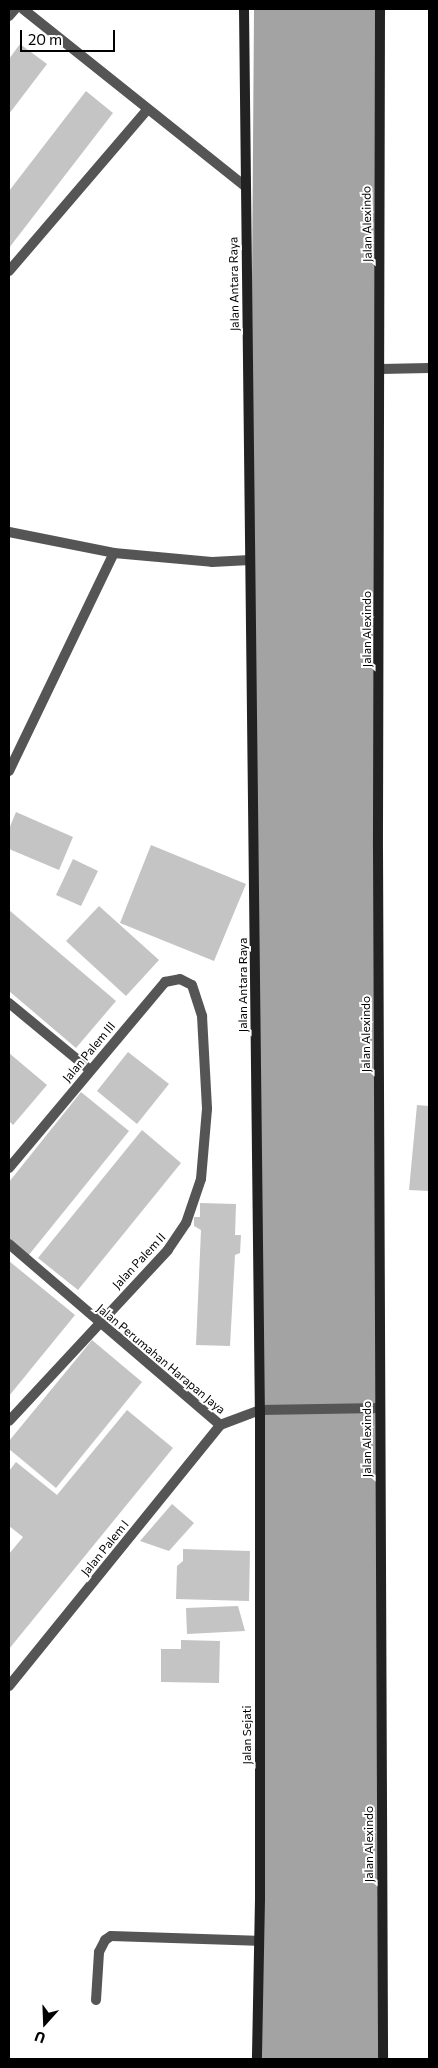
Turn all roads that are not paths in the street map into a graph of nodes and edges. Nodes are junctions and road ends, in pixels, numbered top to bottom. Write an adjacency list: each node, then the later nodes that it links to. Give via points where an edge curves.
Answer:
1 (14, 9): 5 (street)
2 (23, 9): 6 (street)
3 (244, 9): 7 (street, Jalan Antara Raya)
4 (380, 9): 10 (street, Jalan Alexindo)
5 (9, 16)
6 (148, 109): 7 (street); 8 (street)
7 (245, 186): 13 (street, Jalan Antara Raya)
8 (9, 271)
9 (429, 368): 10 (street)
10 (381, 369): 21 (street, Jalan Alexindo)
11 (9, 532): 12 (street)
12 (114, 553): 13 (street, via 212,562); 14 (street)
13 (250, 560): 22 (street, Jalan Antara Raya)
14 (9, 771)
15 (196, 992): 17 (street, Jalan Palem III, via 189,983 180,979 165,982); 20 (street, Jalan Palem II, via 205,1048 207,1109 198,1192 186,1223 168,1250)
16 (9, 1003): 17 (street)
17 (90, 1070): 18 (street, Jalan Palem III)
18 (9, 1168)
19 (9, 1244): 20 (street, Jalan Perumahan Harapan Jaya)
20 (98, 1322): 23 (street, Jalan Palem II); 24 (street, Jalan Perumahan Harapan Jaya)
21 (380, 1408): 22 (street, Jalan Perumahan Harapan Jaya); 29 (street, Jalan Alexindo)
22 (260, 1410): 24 (street, Jalan Perumahan Harapan Jaya); 26 (street, Jalan Sejati)
23 (9, 1421)
24 (220, 1425): 25 (street, Jalan Palem I)
25 (9, 1686)
26 (258, 1941): 27 (street, via 111,1936 99,1952); 28 (street, Jalan Sejati)
27 (96, 2000)
28 (257, 2059)
29 (383, 2059)

